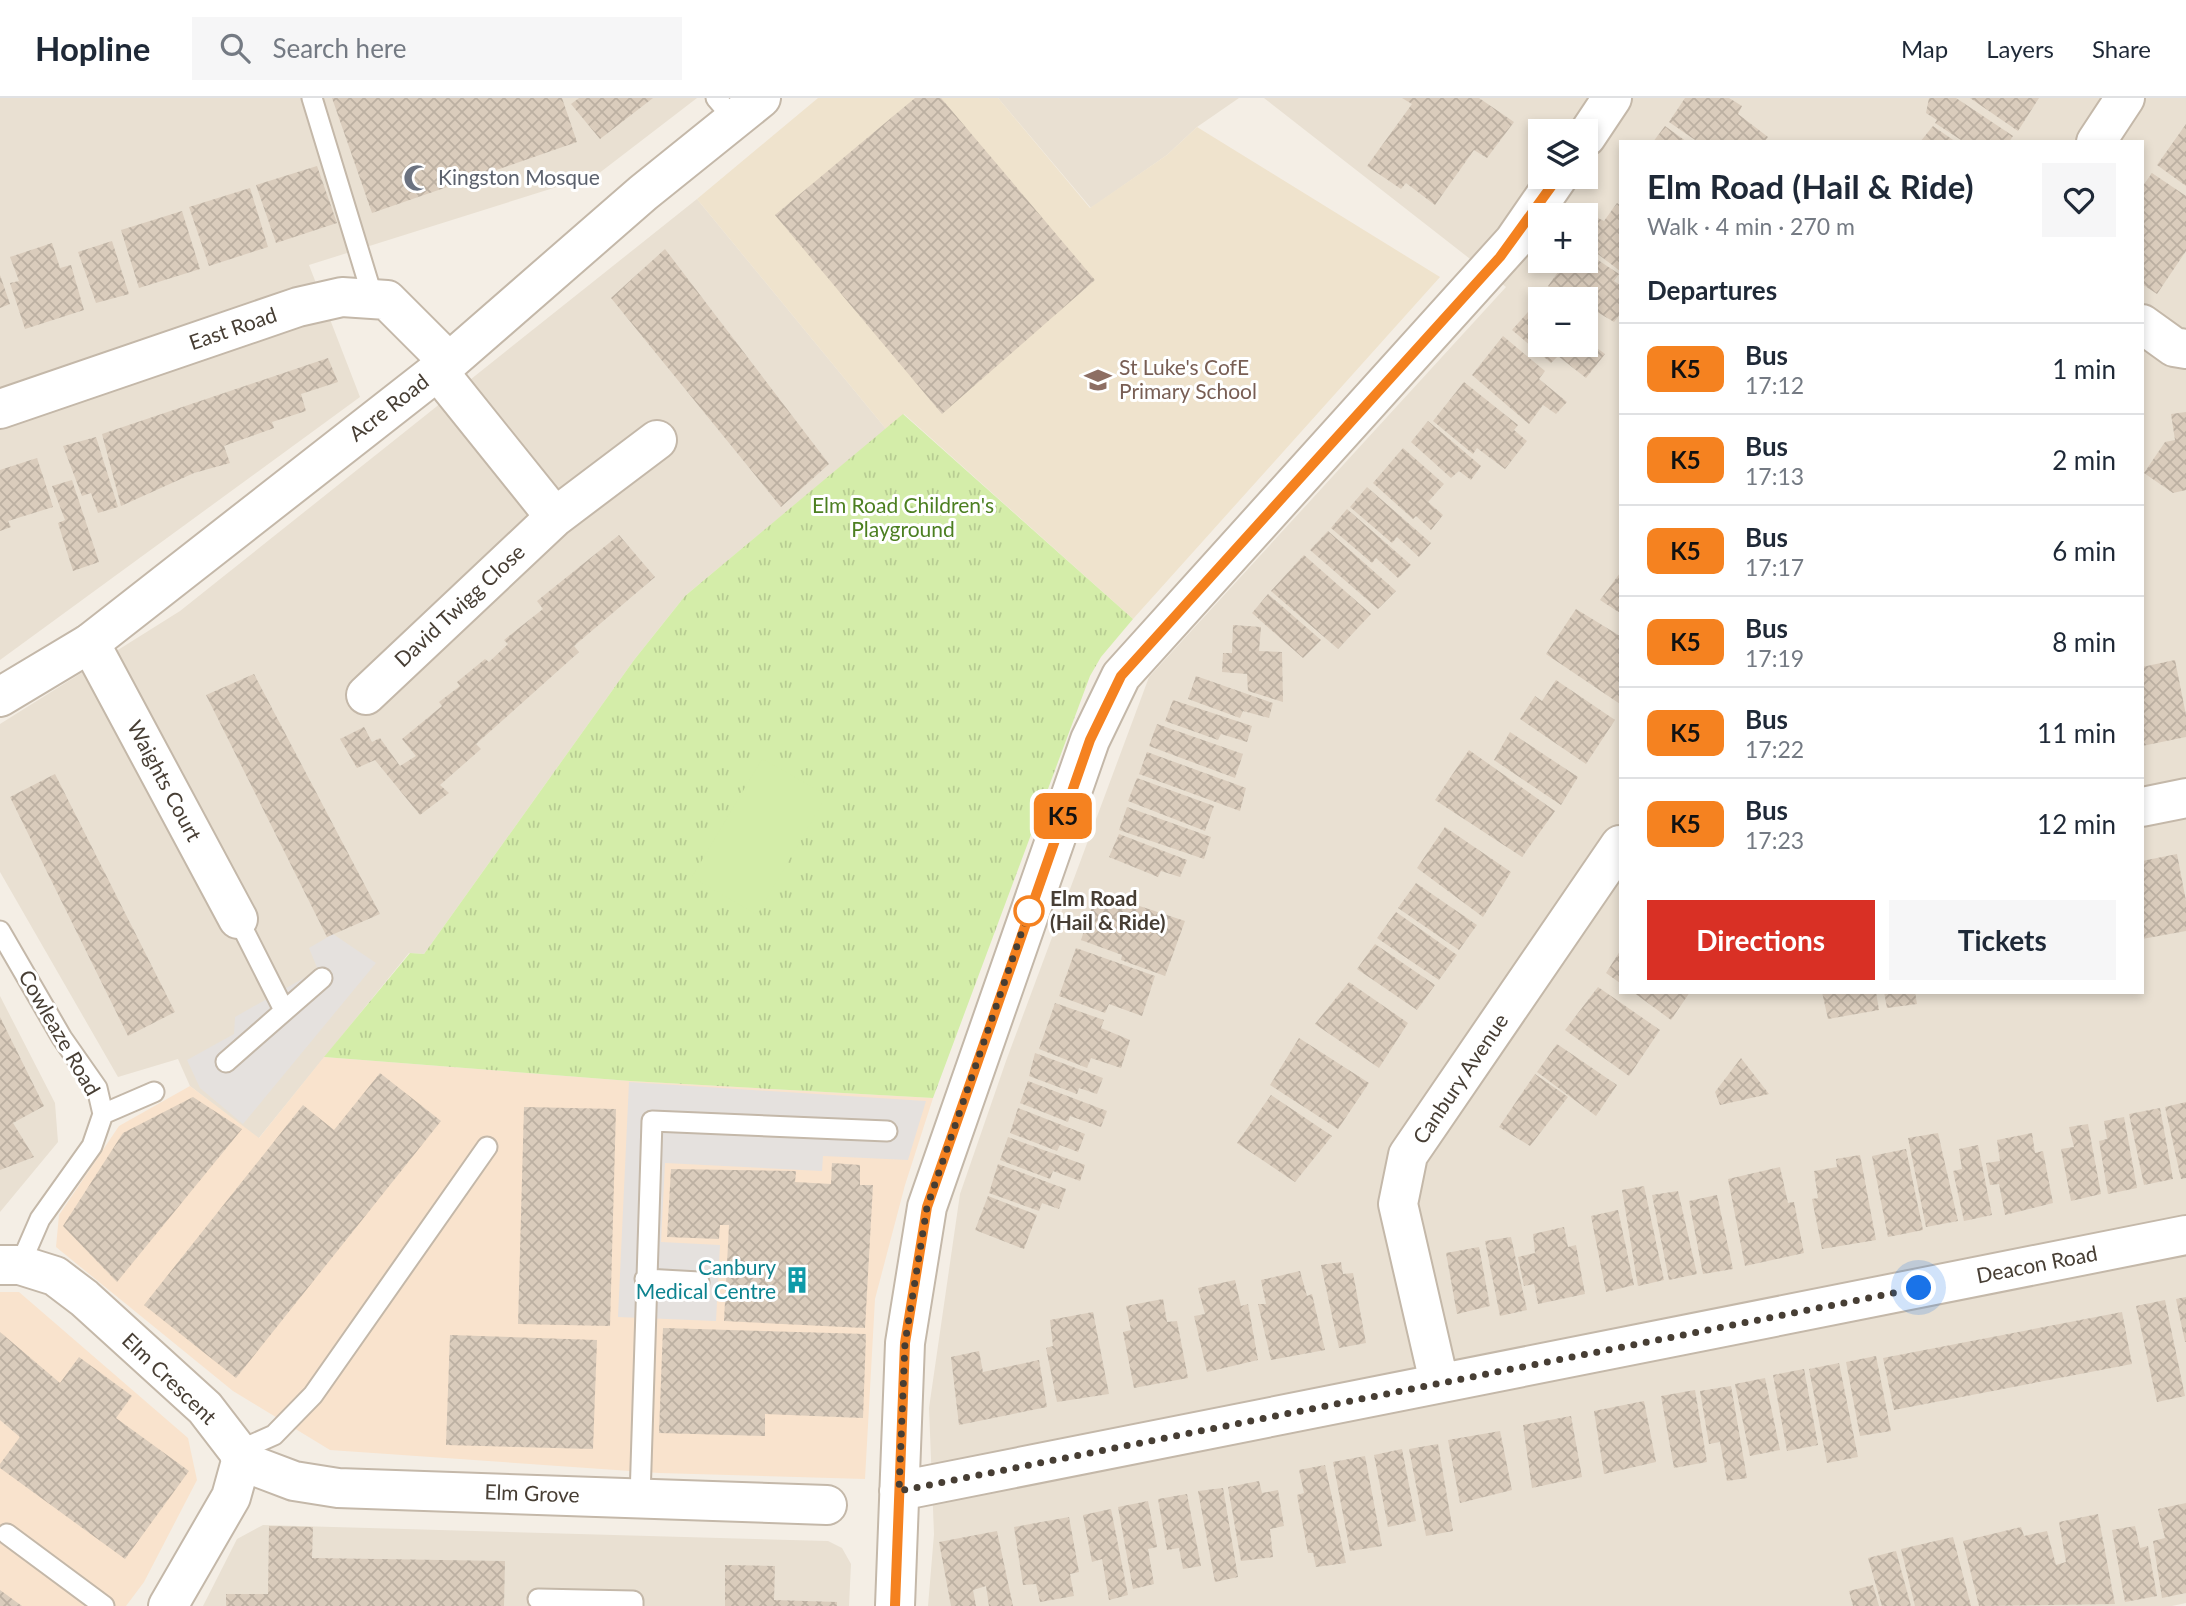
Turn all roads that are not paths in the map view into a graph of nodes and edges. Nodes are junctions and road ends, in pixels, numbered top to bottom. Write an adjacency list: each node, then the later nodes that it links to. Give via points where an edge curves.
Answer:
1 (312, 98): 8 (lane)
2 (1612, 98): 5 (street)
3 (2125, 98): 6 (street)
4 (737, 105): 11 (street, Acre Road)
5 (1598, 119)
6 (2097, 140)
7 (1550, 189): 36 (street, via 1506,251 1121,676 1090,740 927,1207 905,1343)
8 (373, 298): 11 (street, via 387,300); 12 (street, East Road, via 342,297 298,307)
9 (2144, 325): 10 (street, via 2174,347)
10 (2186, 349)
11 (443, 366): 14 (street); 15 (street, Acre Road)
12 (0, 409)
13 (657, 440): 14 (street, David Twigg Close)
14 (555, 517): 16 (street, David Twigg Close)
15 (90, 643): 17 (street, Acre Road); 21 (street, Waights Court)
16 (366, 695)
17 (0, 697)
18 (2186, 798): 19 (street)
19 (2144, 807)
20 (1619, 846): 34 (street, Canbury Avenue, via 1408,1155 1398,1204)
21 (238, 919): 24 (lane)
22 (0, 931): 27 (lane, Cowleaze Road, via 97,1088)
23 (322, 978): 24 (lane)
24 (284, 1010): 25 (lane)
25 (226, 1062)
26 (154, 1092): 27 (lane)
27 (103, 1114): 31 (lane, Cowleaze Road, via 92,1146)
28 (887, 1131): 32 (lane, via 652,1121)
29 (487, 1147): 35 (lane, via 313,1395 274,1434)
30 (2186, 1235): 34 (street, Deacon Road)
31 (10, 1265): 35 (street, Elm Crescent, via 55,1276 84,1298 205,1408)
32 (645, 1279): 33 (lane); 37 (lane)
33 (699, 1282)
34 (1439, 1382): 36 (street, Deacon Road)
35 (239, 1456): 37 (street, Elm Grove, via 293,1481 338,1488); 42 (street, via 231,1497)
36 (899, 1491): 44 (street)
37 (640, 1498): 38 (street, Elm Grove)
38 (827, 1505)
39 (7, 1534): 41 (lane)
40 (538, 1599): 43 (lane, via 633,1601)
41 (104, 1606)
42 (168, 1606)
43 (633, 1606)
44 (895, 1606)

